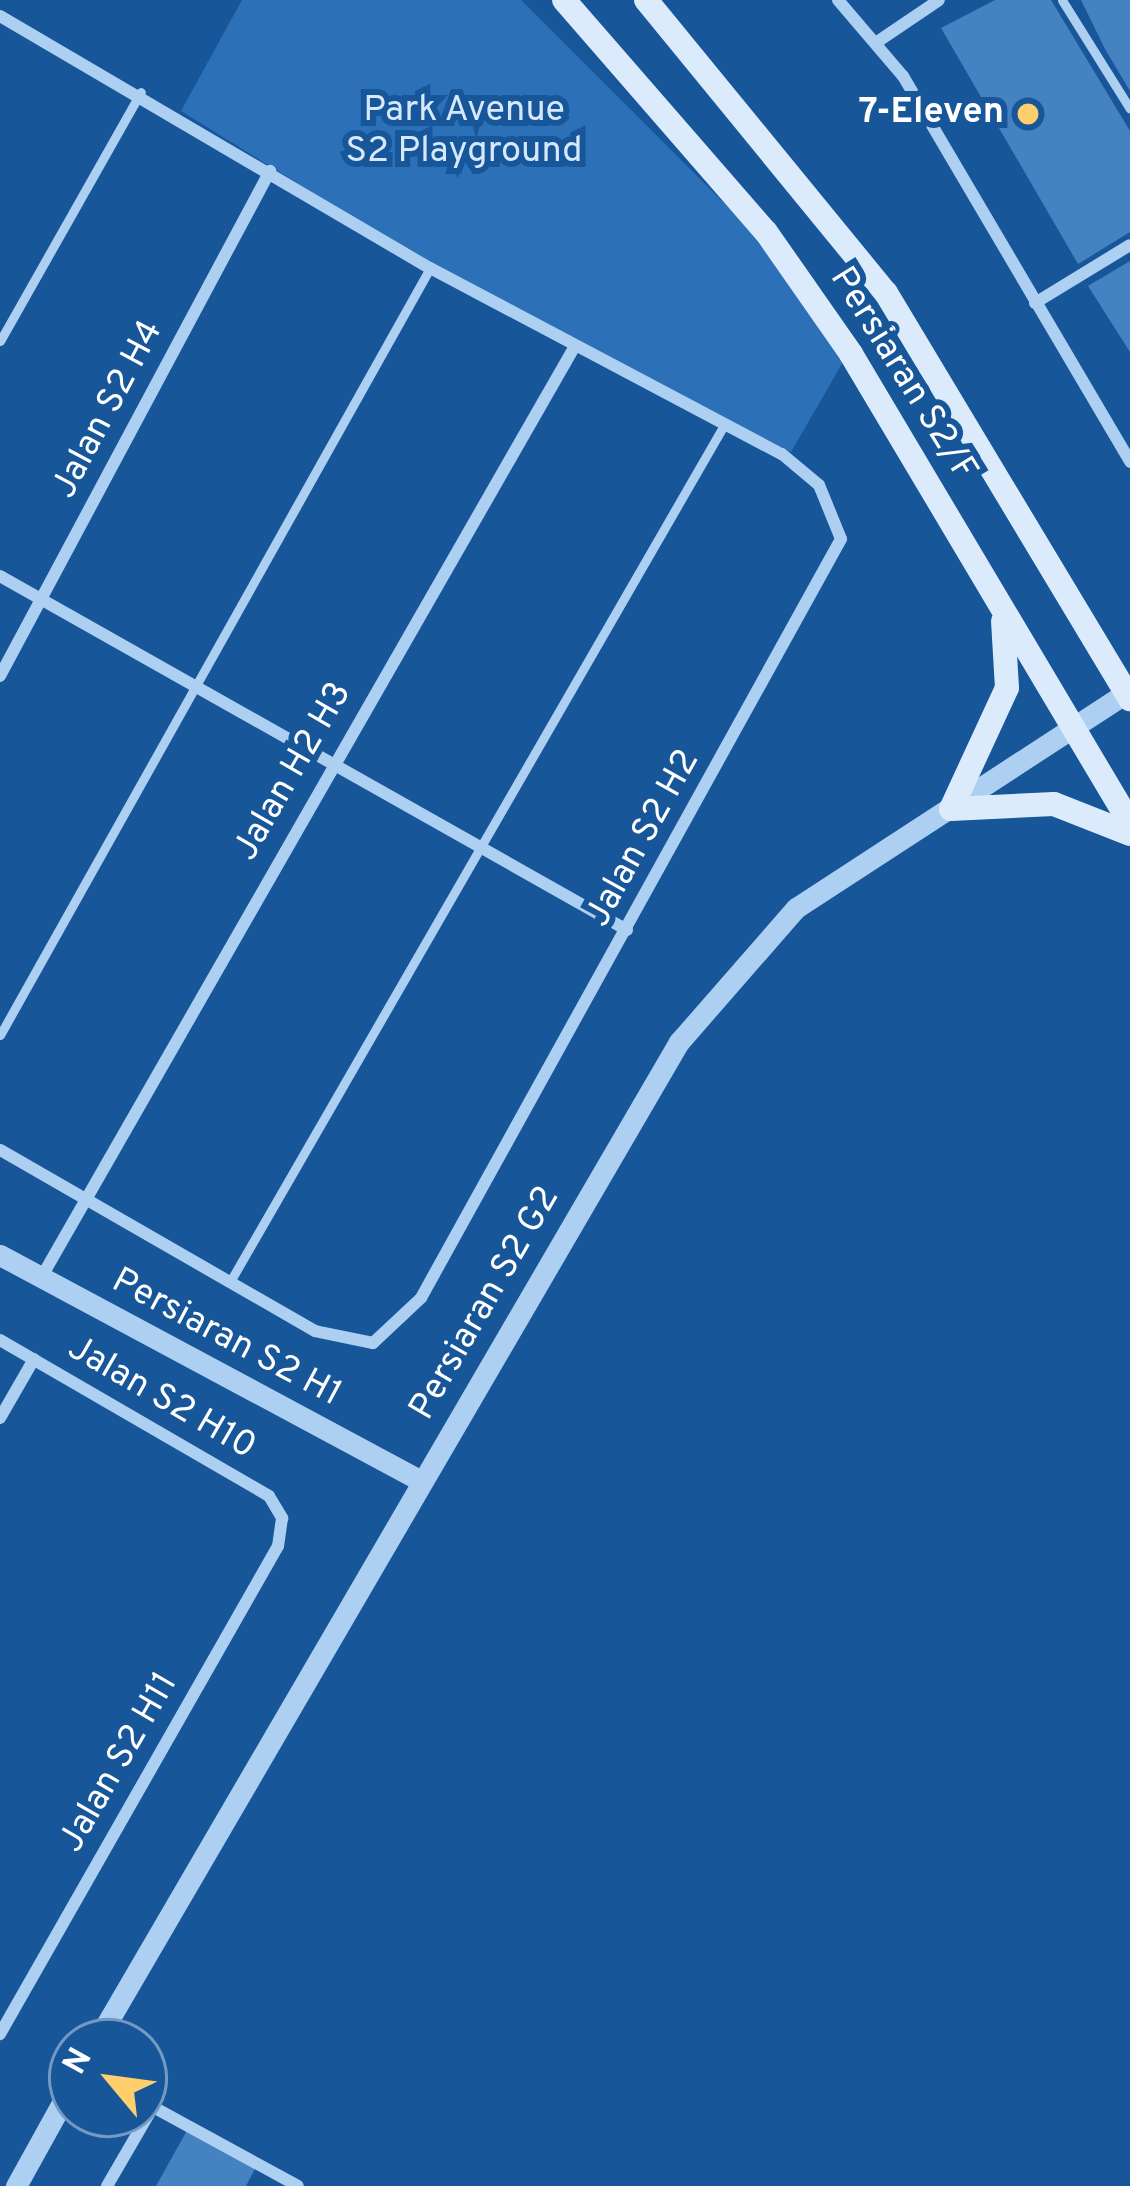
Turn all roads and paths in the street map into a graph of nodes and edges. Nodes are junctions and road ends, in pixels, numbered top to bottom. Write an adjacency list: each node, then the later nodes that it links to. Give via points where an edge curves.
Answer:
1 (563, 0): 20 (main road, Persiaran S2/F, via 766,232)
2 (646, 0): 23 (main road, Persiaran S2/F, via 886,293)
3 (838, 0): 7 (street)
4 (939, 0): 7 (street)
5 (1062, 0): 9 (lane)
6 (0, 16): 8 (street)
7 (880, 40): 13 (street)
8 (141, 92): 10 (street); 14 (lane)
9 (1130, 109)
10 (270, 170): 12 (street); 19 (street, Jalan S2 H4)
11 (1130, 245): 13 (street)
12 (430, 268): 15 (street); 22 (lane)
13 (1035, 303): 17 (street)
14 (0, 341)
15 (575, 346): 16 (street); 25 (street, Jalan H2 H3)
16 (724, 425): 29 (lane); 30 (street, Jalan S2 H2, via 782,454 819,485 841,539)
17 (1130, 462)
18 (0, 576): 19 (street)
19 (42, 600): 21 (street, Jalan S2 H4); 22 (street)
20 (1001, 606): 24 (main road, Persiaran S2/F); 26 (main road, via 1007,688)
21 (0, 676)
22 (189, 684): 25 (street); 31 (lane)
23 (1129, 694): 24 (street, Persiaran S2 G2)
24 (1076, 728): 26 (street, Persiaran S2 G2); 27 (main road, Persiaran S2/F)
25 (332, 766): 29 (street); 33 (street, Jalan H2 H3)
26 (951, 809): 28 (main road, via 1054,804); 40 (street, Persiaran S2 G2, via 796,908 679,1042)
27 (1130, 823)
28 (1130, 834)
29 (480, 848): 30 (street); 36 (lane)
30 (627, 930): 36 (street, Jalan S2 H2, via 421,1298 373,1342 315,1331)
31 (0, 1035)
32 (0, 1150): 33 (street)
33 (87, 1199): 35 (street, Jalan H2 H3); 36 (street)
34 (0, 1255): 35 (street, Persiaran S2 H1)
35 (41, 1278): 40 (street, Persiaran S2 H1)
36 (231, 1280)
37 (0, 1340): 38 (street, Jalan S2 H10)
38 (34, 1359): 39 (street); 41 (street, Jalan S2 H10, via 269,1496)
39 (0, 1418)
40 (421, 1481): 42 (street, Persiaran S2 G2)
41 (282, 1518): 43 (street, Jalan S2 H11, via 278,1546)
42 (111, 2018)
43 (0, 2034)
44 (168, 2114): 47 (street)
45 (48, 2128): 48 (street)
46 (132, 2138): 49 (street)
47 (271, 2171): 50 (lane); 51 (street)
48 (16, 2186)
49 (107, 2186)
50 (263, 2186)
51 (298, 2186)

